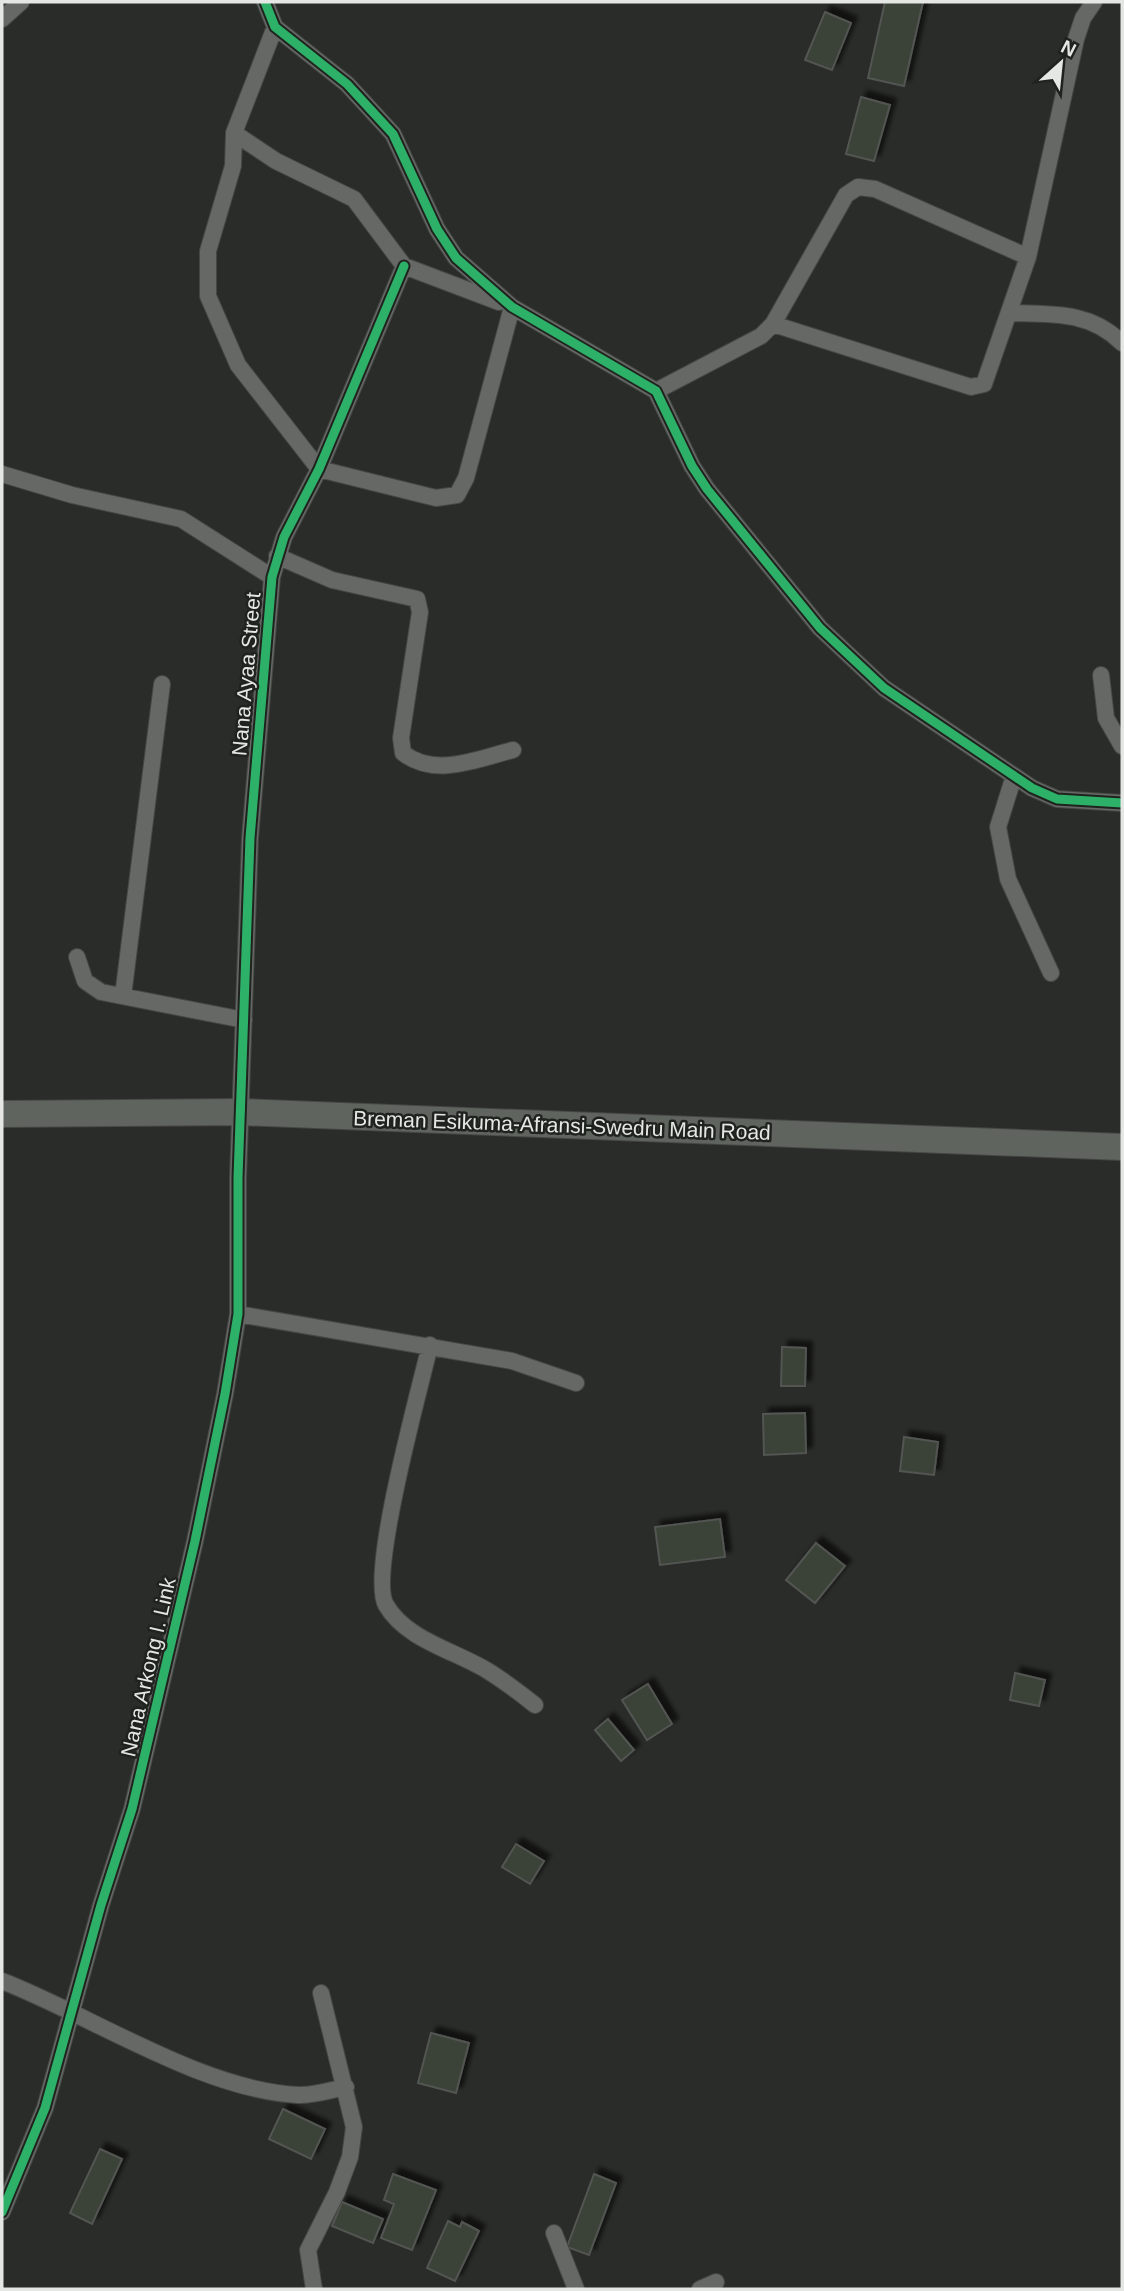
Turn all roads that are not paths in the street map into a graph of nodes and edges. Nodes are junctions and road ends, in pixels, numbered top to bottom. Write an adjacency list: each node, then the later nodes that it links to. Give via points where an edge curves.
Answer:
1 (21, 2): 4 (street)
2 (265, 2): 5 (street)
3 (1094, 2): 7 (street, via 1076,39)
4 (2, 19)
5 (275, 27): 6 (street); 9 (street, via 371,108 393,134 437,229 456,258)
6 (234, 133): 8 (street, via 276,161 354,199); 14 (street, via 233,166 208,251 208,296 238,365)
7 (1028, 257): 10 (street); 11 (street, via 875,189 858,187 846,195)
8 (404, 266): 9 (street); 14 (street, Nana Ayaa Street)
9 (512, 307): 13 (street); 14 (street, via 466,478 457,495 436,499)
10 (1009, 313): 11 (street, via 988,379 971,387); 12 (street, via 1070,314 1108,329)
11 (772, 324): 13 (street, via 756,341)
12 (1122, 343)
13 (656, 391): 22 (street, via 702,481 820,628 884,688)
14 (319, 469): 16 (street, Nana Ayaa Street)
15 (2, 474): 17 (street, via 181,519)
16 (277, 556): 17 (street, Nana Ayaa Street); 21 (street, via 332,580 417,599 420,612 401,738 403,753 413,761 442,767)
17 (272, 577): 27 (street, Nana Ayaa Street, via 250,826)
18 (1101, 675): 20 (street, via 1106,718)
19 (162, 684): 26 (street)
20 (1122, 746)
21 (513, 750)
22 (1014, 776): 23 (street, via 1056,799); 25 (street, via 998,827 1008,879)
23 (1122, 803)
24 (77, 957): 26 (street, via 85,981 101,992)
25 (1051, 973)
26 (123, 996): 27 (street)
27 (244, 1020): 28 (street, Nana Ayaa Street)
28 (240, 1112): 29 (main road, Breman Esikuma-Afransi-Swedru Main Road); 30 (main road, Breman Esikuma-Afransi-Swedru Main Road); 31 (street, Nana Arkong I. Link)
29 (2, 1114)
30 (1122, 1147)
31 (238, 1314): 32 (street); 37 (street, Nana Arkong I. Link, via 195,1541 135,1796)
32 (430, 1345): 33 (street, via 512,1361); 34 (street, via 382,1574 385,1604 409,1630 487,1670)
33 (576, 1383)
34 (535, 1704)
35 (2, 1981): 37 (street)
36 (321, 1993): 38 (street)
37 (72, 2010): 38 (street, via 165,2056 259,2090 300,2096); 39 (street, Nana Arkong I. Link, via 41,2119)
38 (346, 2087): 42 (street, via 354,2127 350,2157 308,2250)
39 (2, 2212)
40 (554, 2233): 43 (street)
41 (716, 2282): 44 (street)
42 (314, 2289)
43 (576, 2289)
44 (700, 2289)

